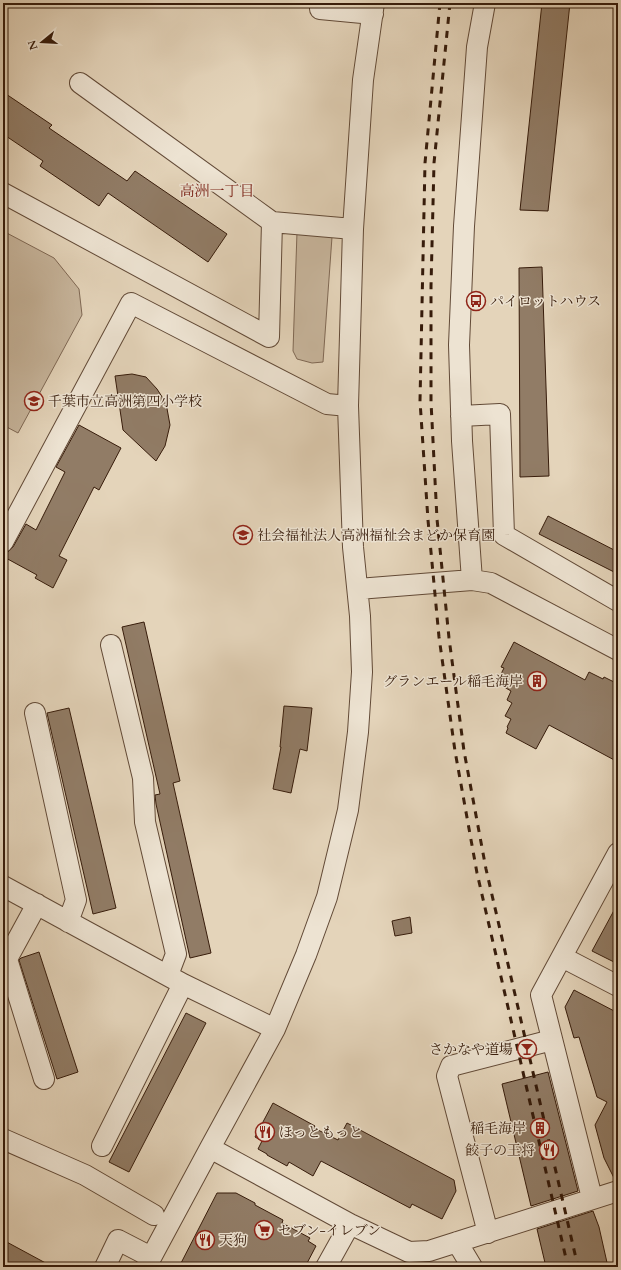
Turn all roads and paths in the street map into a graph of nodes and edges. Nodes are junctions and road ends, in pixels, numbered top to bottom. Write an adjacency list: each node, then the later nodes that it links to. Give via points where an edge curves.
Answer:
1 (485, 3): 9 (street, via 477,47 464,226 459,345)
2 (320, 9): 3 (street)
3 (373, 9): 7 (street, via 364,80)
4 (80, 83): 6 (street)
5 (3, 193): 6 (street, via 269,337)
6 (272, 222): 7 (street)
7 (353, 229): 8 (street)
8 (348, 406): 10 (street, via 328,404 131,303); 12 (street, via 353,547)
9 (461, 416): 11 (street); 13 (street, via 500,414 504,536)
10 (3, 542)
11 (472, 580): 12 (street); 15 (street, via 491,583)
12 (358, 589): 24 (street, via 362,672 358,732 348,810 327,897)
13 (618, 601)
14 (111, 645): 22 (street, via 142,778 145,822 176,954)
15 (618, 650)
16 (35, 713): 20 (street, via 76,900)
17 (618, 853): 21 (street)
18 (3, 886): 19 (street)
19 (37, 904): 20 (street); 26 (street, via 7,960)
20 (68, 922): 22 (street)
21 (562, 957): 23 (street); 25 (street, via 541,995)
22 (175, 979): 24 (street); 28 (street)
23 (618, 986)
24 (276, 1029): 29 (street)
25 (552, 1040): 31 (street); 34 (street, via 451,1066 447,1076)
26 (44, 1079)
27 (3, 1139): 32 (street, via 85,1176)
28 (102, 1146)
29 (210, 1148): 33 (street); 36 (street)
30 (618, 1191): 31 (street)
31 (592, 1198): 34 (street)
32 (154, 1215)
33 (350, 1224): 35 (street, via 409,1252 429,1251); 38 (street)
34 (488, 1233): 35 (street)
35 (457, 1242): 39 (street); 40 (street)
36 (149, 1262): 37 (street, via 118,1240)
37 (105, 1267)
38 (326, 1267)
39 (458, 1267)
40 (472, 1267)

